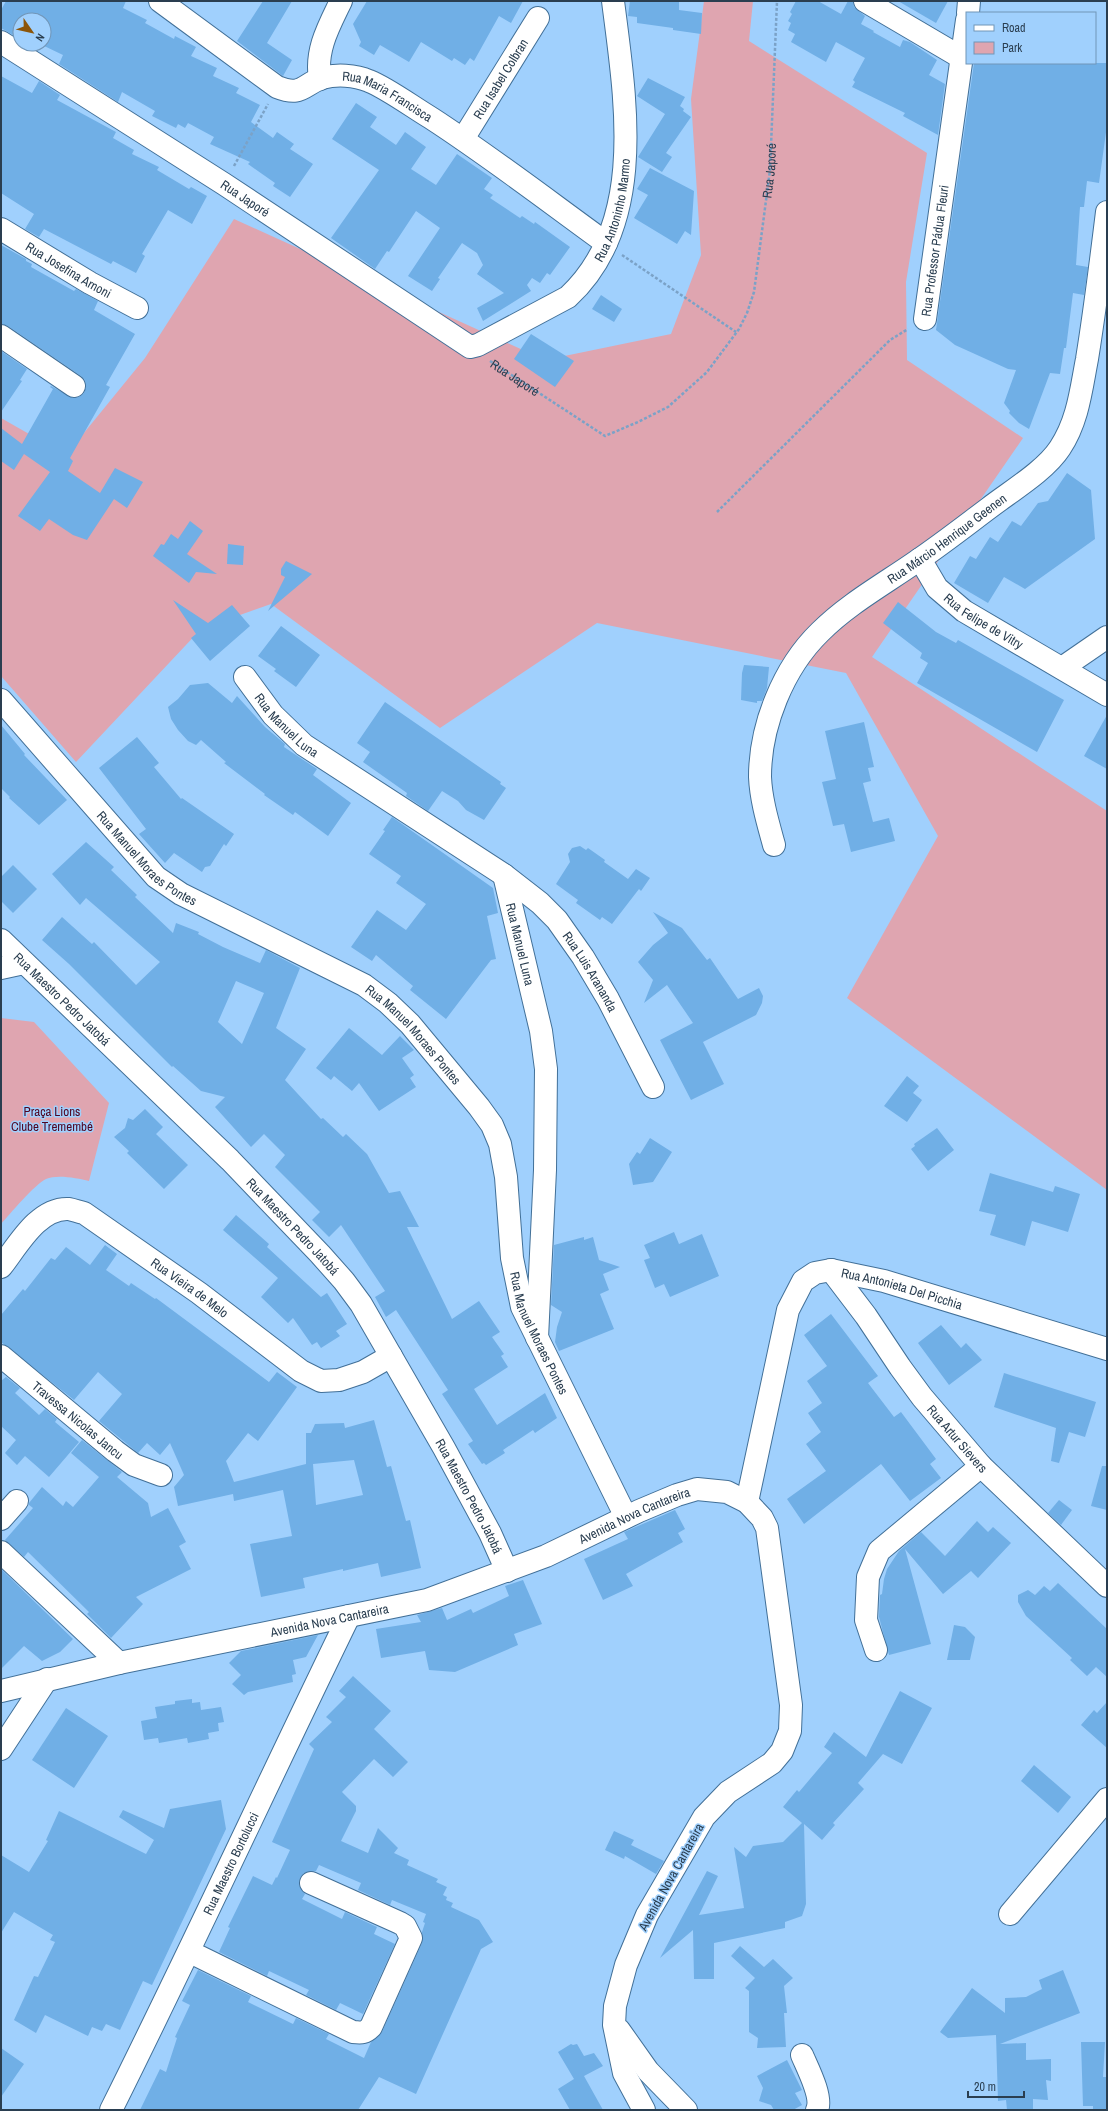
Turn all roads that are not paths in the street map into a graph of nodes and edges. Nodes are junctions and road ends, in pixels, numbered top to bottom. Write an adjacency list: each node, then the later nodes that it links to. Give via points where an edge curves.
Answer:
1 (160, 1): 11 (street, Rua Maria Francisca, via 277,87 292,92 310,86)
2 (341, 1): 11 (street, via 323,39 318,67)
3 (613, 1): 15 (street, Rua Antoninho Marmo, via 622,74 624,180 619,206)
4 (865, 1): 10 (street)
5 (969, 1): 6 (street)
6 (968, 12)
7 (538, 18): 12 (street, Rua Isabel Colbran)
8 (966, 28): 10 (street, Rua Professor Pádua Fleuri)
9 (1, 42): 19 (street, Rua Japoré, via 224,184)
10 (962, 58): 17 (street, Rua Professor Pádua Fleuri)
11 (320, 79): 12 (street, Rua Maria Francisca, via 336,75 369,81)
12 (463, 139): 15 (street, Rua Maria Francisca)
13 (1107, 212): 21 (street, Rua Márcio Henrique Geenen, via 1078,410 1068,434 1047,463)
14 (1, 229): 16 (street, Rua Josefina Arnoni)
15 (606, 243): 19 (street, Rua Antoninho Marmo, via 591,271 568,297)
16 (137, 308)
17 (925, 319)
18 (1, 336): 20 (street)
19 (470, 347)
20 (74, 386)
21 (920, 559): 23 (street, Rua Felipe de Vitry, via 937,588 950,601 980,622); 27 (street, Rua Márcio Henrique Geenen, via 843,611 818,633 794,664 777,696 765,739 760,777)
22 (1107, 636): 23 (street)
23 (1062, 668): 25 (street, Rua Felipe de Vitry)
24 (245, 676): 28 (street, Rua Manuel Luna, via 272,715 304,745)
25 (1107, 695)
26 (1, 700): 35 (street, Rua Manuel Moraes Pontes, via 133,853 162,882 181,894 364,985 394,1008 425,1042 479,1107 492,1125 500,1144 506,1177 514,1278 522,1307)
27 (774, 845)
28 (504, 876): 32 (street, Rua Luis Arananda, via 540,903 557,920 608,999); 35 (street, Rua Manuel Luna, via 541,1031 546,1069 545,1170)
29 (1, 940): 30 (street, Rua Maestro Pedro Jatobá)
30 (24, 964): 31 (street); 38 (street, Rua Maestro Pedro Jatobá, via 230,1160 320,1254 361,1304)
31 (1, 968)
32 (653, 1087)
33 (1, 1267): 38 (street, Rua Vieira de Melo, via 37,1223 48,1214 69,1209 84,1213 199,1293 301,1371 321,1381 339,1380 363,1372)
34 (831, 1270): 36 (street, Rua Antonieta Del Picchia, via 884,1281); 39 (street, Rua Artur Sievers, via 922,1397); 42 (street, Rua Antonieta Del Picchia, via 815,1273 803,1281 788,1310)
35 (537, 1342): 43 (street, Rua Manuel Moraes Pontes)
36 (1107, 1349)
37 (1, 1356): 40 (street, Travessa Nicolas Jancu, via 115,1451 134,1465)
38 (391, 1356): 46 (street, Rua Maestro Pedro Jatobá, via 490,1533)
39 (981, 1466): 47 (street, Rua Artur Sievers); 49 (street, via 879,1551 868,1578 866,1620)
40 (161, 1474)
41 (17, 1501): 44 (street)
42 (747, 1502): 43 (street, Avenida Nova Cantareira, via 727,1492 697,1489); 58 (street, Avenida Nova Cantareira, via 762,1518 767,1528 790,1705 790,1731 782,1751 772,1763 716,1803 685,1848 647,1915 626,1965 615,2006)
43 (626, 1517): 46 (street, Avenida Nova Cantareira, via 546,1556)
44 (1, 1519)
45 (1, 1552): 50 (street)
46 (507, 1571): 48 (street, Avenida Nova Cantareira, via 427,1600)
47 (1107, 1586)
48 (349, 1616): 50 (street, Avenida Nova Cantareira); 57 (street, Rua Maestro Bortolucci, via 235,1851)
49 (876, 1650)
50 (119, 1663): 51 (street, Avenida Nova Cantareira)
51 (47, 1679): 52 (street, Avenida Nova Cantareira); 53 (street)
52 (1, 1691)
53 (1, 1749)
54 (1107, 1799): 56 (street)
55 (311, 1883): 57 (street, via 400,1923 409,1933 410,1938 371,2027 366,2032 354,2032)
56 (1010, 1914)
57 (190, 1952): 60 (street, Rua Maestro Bortolucci)
58 (614, 2025): 61 (street, Avenida Nova Cantareira, via 624,2073); 62 (street, via 648,2071)
59 (802, 2055): 63 (street, via 815,2085 819,2106)
60 (111, 2110)
61 (644, 2110)
62 (686, 2110)
63 (817, 2110)

